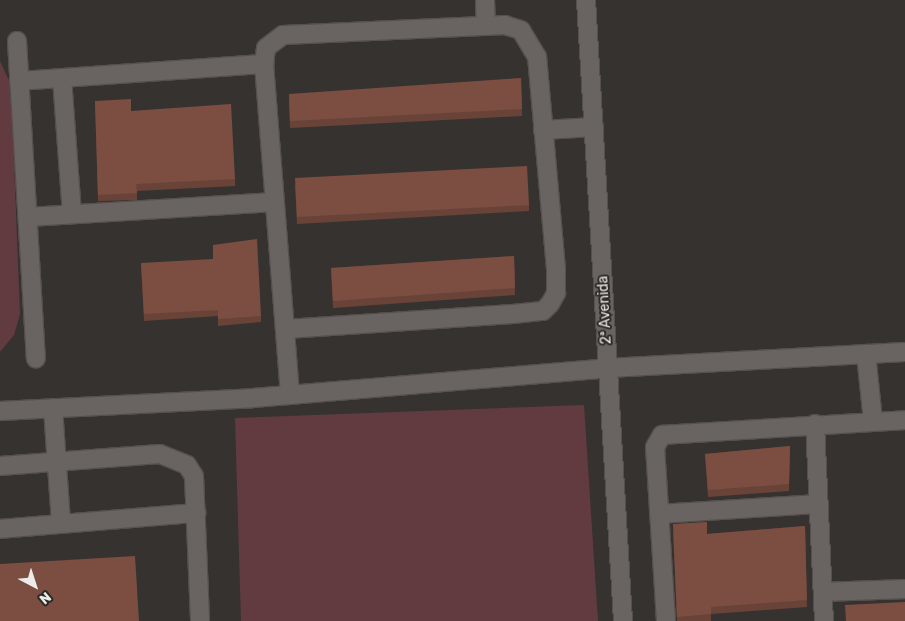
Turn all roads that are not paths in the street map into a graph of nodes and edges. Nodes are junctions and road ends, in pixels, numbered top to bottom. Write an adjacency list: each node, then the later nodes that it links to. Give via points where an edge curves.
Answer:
1 (485, 0): 3 (street)
2 (586, 0): 8 (street, 2ª Avenida)
3 (486, 26): 5 (street, via 283,35 266,48); 9 (street, via 520,30 531,42 537,57)
4 (17, 40): 7 (street)
5 (264, 64): 6 (street); 10 (street)
6 (62, 78): 7 (street); 11 (street)
7 (19, 81): 12 (street)
8 (594, 127): 9 (street); 17 (street, 2ª Avenida)
9 (543, 130): 13 (street, via 556,293 543,311)
10 (276, 202): 11 (street); 13 (street)
11 (72, 214): 12 (street)
12 (29, 217): 16 (street)
13 (286, 330): 18 (street)
14 (905, 352): 15 (street)
15 (866, 354): 17 (street); 22 (street)
16 (36, 358)
17 (608, 368): 18 (street); 34 (street, 2ª Avenida)
18 (290, 395): 19 (street)
19 (53, 408): 20 (street); 24 (street)
20 (0, 411)
21 (905, 420): 22 (street)
22 (873, 422): 23 (street)
23 (814, 424): 26 (street); 28 (street, via 662,435 655,447)
24 (58, 464): 25 (street); 27 (street, via 160,454 174,458 194,476); 29 (street)
25 (0, 466)
26 (819, 504): 28 (street); 32 (street)
27 (196, 513): 29 (street); 33 (street)
28 (659, 514): 35 (street)
29 (62, 524): 30 (street)
30 (0, 529)
31 (905, 588): 32 (street)
32 (822, 592): 36 (street)
33 (200, 621)
34 (623, 621)
35 (666, 621)
36 (824, 621)

